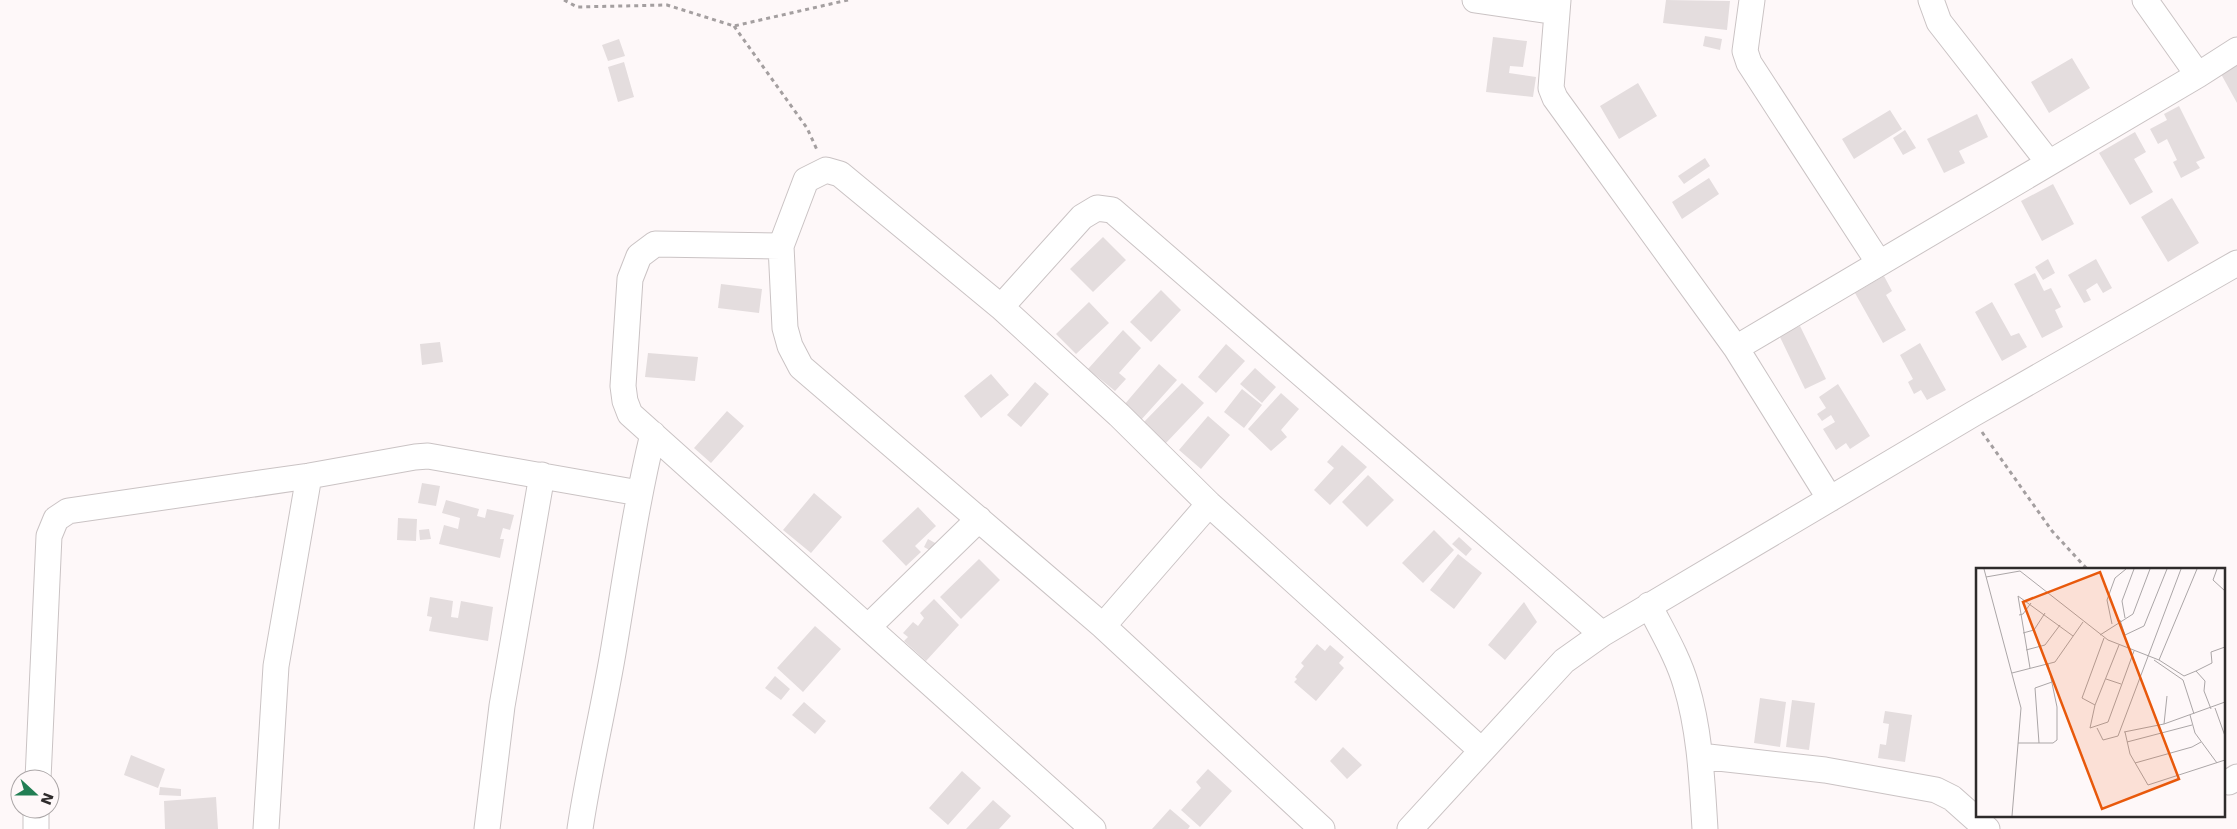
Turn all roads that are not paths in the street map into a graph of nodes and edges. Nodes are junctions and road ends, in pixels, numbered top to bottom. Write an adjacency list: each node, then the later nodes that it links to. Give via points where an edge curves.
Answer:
1 (1475, 0): 5 (street)
2 (1752, 0): 10 (street, via 1745,51 1749,63)
3 (1931, 0): 8 (street, via 1939,22)
4 (2145, 0): 7 (street)
5 (1558, 6): 13 (street, via 1551,88 1555,98)
6 (2237, 50): 7 (street)
7 (2198, 75): 8 (street)
8 (2050, 162): 10 (street)
9 (781, 246): 12 (street, via 806,180 826,170 840,174); 14 (street, via 655,244 639,256 630,279 623,386 630,414); 20 (street, via 785,328 800,367)
10 (1879, 263): 13 (street)
11 (2237, 263): 18 (street)
12 (1000, 306): 19 (street); 24 (street, via 1082,217 1097,208 1112,210)
13 (1736, 348): 18 (street)
14 (653, 434): 17 (street); 23 (street)
15 (308, 476): 16 (street, via 428,456); 27 (street, via 68,511 56,519 49,536); 28 (street, via 276,666)
16 (542, 476): 17 (street); 29 (street, via 502,706)
17 (639, 493): 30 (street)
18 (1830, 499): 21 (street)
19 (1210, 504): 22 (street); 25 (street)
20 (979, 520): 22 (street); 23 (street)
21 (1648, 605): 24 (street); 26 (street, via 1676,658 1686,685)
22 (1103, 626): 32 (street)
23 (868, 627): 31 (street)
24 (1602, 634): 25 (street, via 1564,660)
25 (1481, 750): 33 (street)
26 (1700, 756): 34 (street); 35 (street, via 1825,770 1936,790 1952,798)
27 (38, 769)
28 (266, 829)
29 (487, 829)
30 (580, 829)
31 (1093, 829)
32 (1322, 829)
33 (1410, 829)
34 (1705, 829)
35 (1987, 829)

